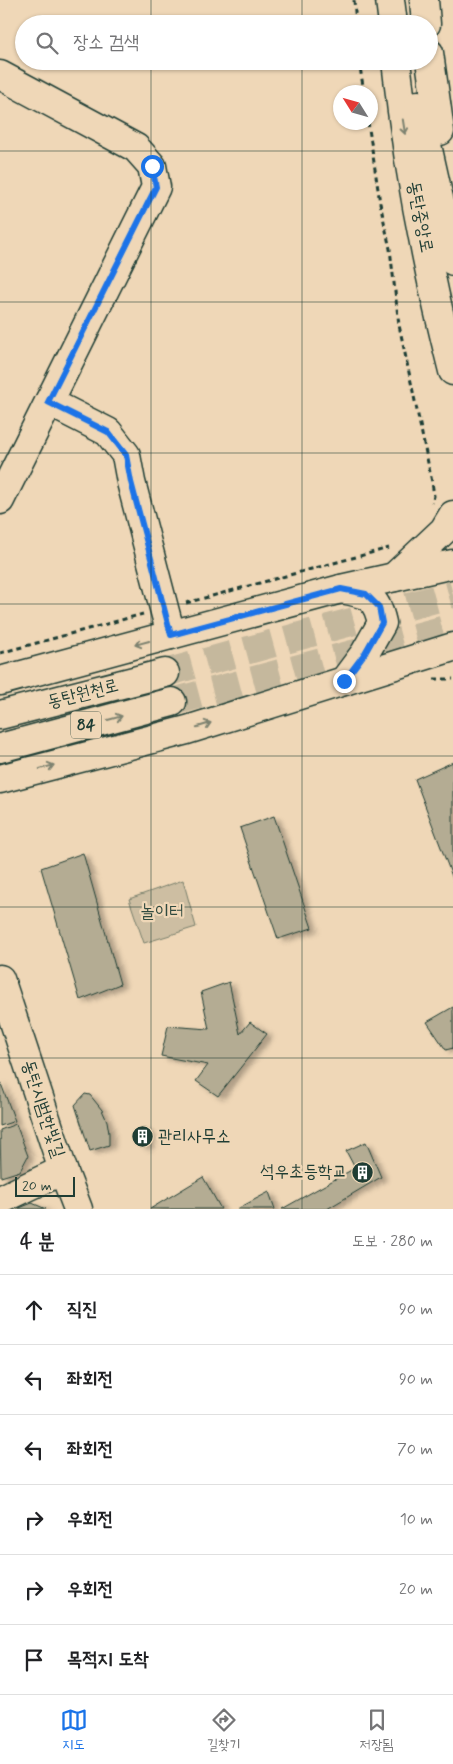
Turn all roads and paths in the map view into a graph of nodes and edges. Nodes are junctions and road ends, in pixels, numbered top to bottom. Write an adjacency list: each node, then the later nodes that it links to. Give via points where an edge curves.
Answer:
1 (354, 0): 5 (path)
2 (390, 0): 6 (main road)
3 (408, 0): 7 (main road)
4 (424, 0): 8 (main road)
5 (355, 15)
6 (392, 15)
7 (409, 15)
8 (425, 15)
9 (360, 70): 14 (path)
10 (397, 70): 18 (main road, 동탄중앙로, one-way to 18, via 418,208)
11 (414, 70): 17 (main road, via 418,110)
12 (431, 70): 16 (main road)
13 (0, 74): 19 (main road, via 136,148 152,166 156,187)
14 (363, 85)
15 (369, 130): 21 (path, via 390,249 399,325 434,496)
16 (453, 202)
17 (453, 261)
18 (453, 371)
19 (48, 402): 20 (main road); 28 (main road, via 108,432 126,455)
20 (0, 500)
21 (442, 513): 24 (main road, via 444,530)
22 (392, 547): 26 (path)
23 (453, 564): 24 (main road)
24 (394, 577): 25 (main road)
25 (341, 589): 28 (main road); 35 (main road, via 366,594 379,607 382,623)
26 (212, 596)
27 (123, 620): 30 (path)
28 (171, 635): 34 (main road, one-way to 34)
29 (453, 647): 31 (main road)
30 (0, 653)
31 (390, 665): 32 (main road); 35 (main road)
32 (453, 666)
33 (165, 673): 37 (main road, 동탄원천로 / 84)
34 (0, 681)
35 (344, 681): 39 (main road, one-way to 35, via 187,730)
36 (172, 702): 38 (main road, 동탄원천로 / 84, one-way to 36)
37 (0, 715)
38 (0, 748)
39 (0, 780)
40 (0, 980): 41 (main road, 동탄시범한빛길)
41 (63, 1170): 42 (main road); 43 (main road, 동탄시범한빛길)
42 (0, 1200)
43 (78, 1209)

